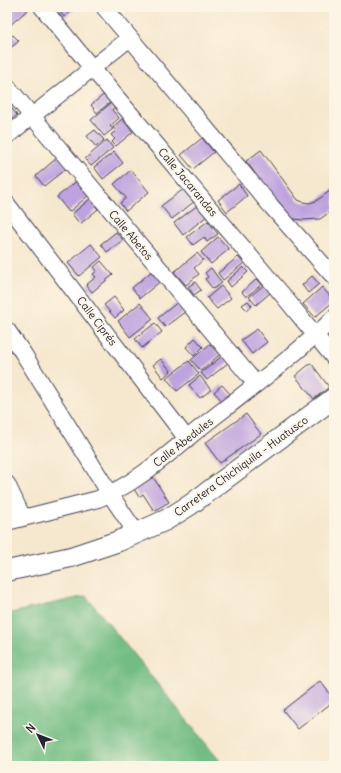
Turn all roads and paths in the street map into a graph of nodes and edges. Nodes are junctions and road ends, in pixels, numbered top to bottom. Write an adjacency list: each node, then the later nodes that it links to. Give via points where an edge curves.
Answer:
1 (42, 7): 4 (street, Calle Jacarandas)
2 (104, 7): 3 (street)
3 (130, 38): 4 (street); 9 (street)
4 (92, 68): 6 (street); 12 (street, Calle Jacarandas)
5 (7, 86): 6 (street, Calle Abetos)
6 (31, 116): 7 (street); 14 (street, Calle Abetos)
7 (7, 136)
8 (7, 204): 16 (street, Calle Ciprés)
9 (334, 277)
10 (334, 318): 12 (street, Calle Abedules)
11 (7, 330): 18 (street)
12 (315, 336): 13 (street, Calle Jacarandas); 14 (street, Calle Abedules)
13 (334, 358)
14 (256, 384): 16 (street, Calle Abedules)
15 (334, 398): 21 (main road, Carretera Chichiquila - Huatusco, via 190,505)
16 (187, 439): 18 (street, Calle Abedules, via 148,470)
17 (7, 484): 19 (street)
18 (110, 494): 19 (street, Calle Abedules); 21 (street)
19 (23, 518): 20 (street, Calle Abedules)
20 (7, 522)
21 (137, 534): 22 (main road, Carretera Chichiquila - Huatusco, via 71,557)
22 (7, 571)

